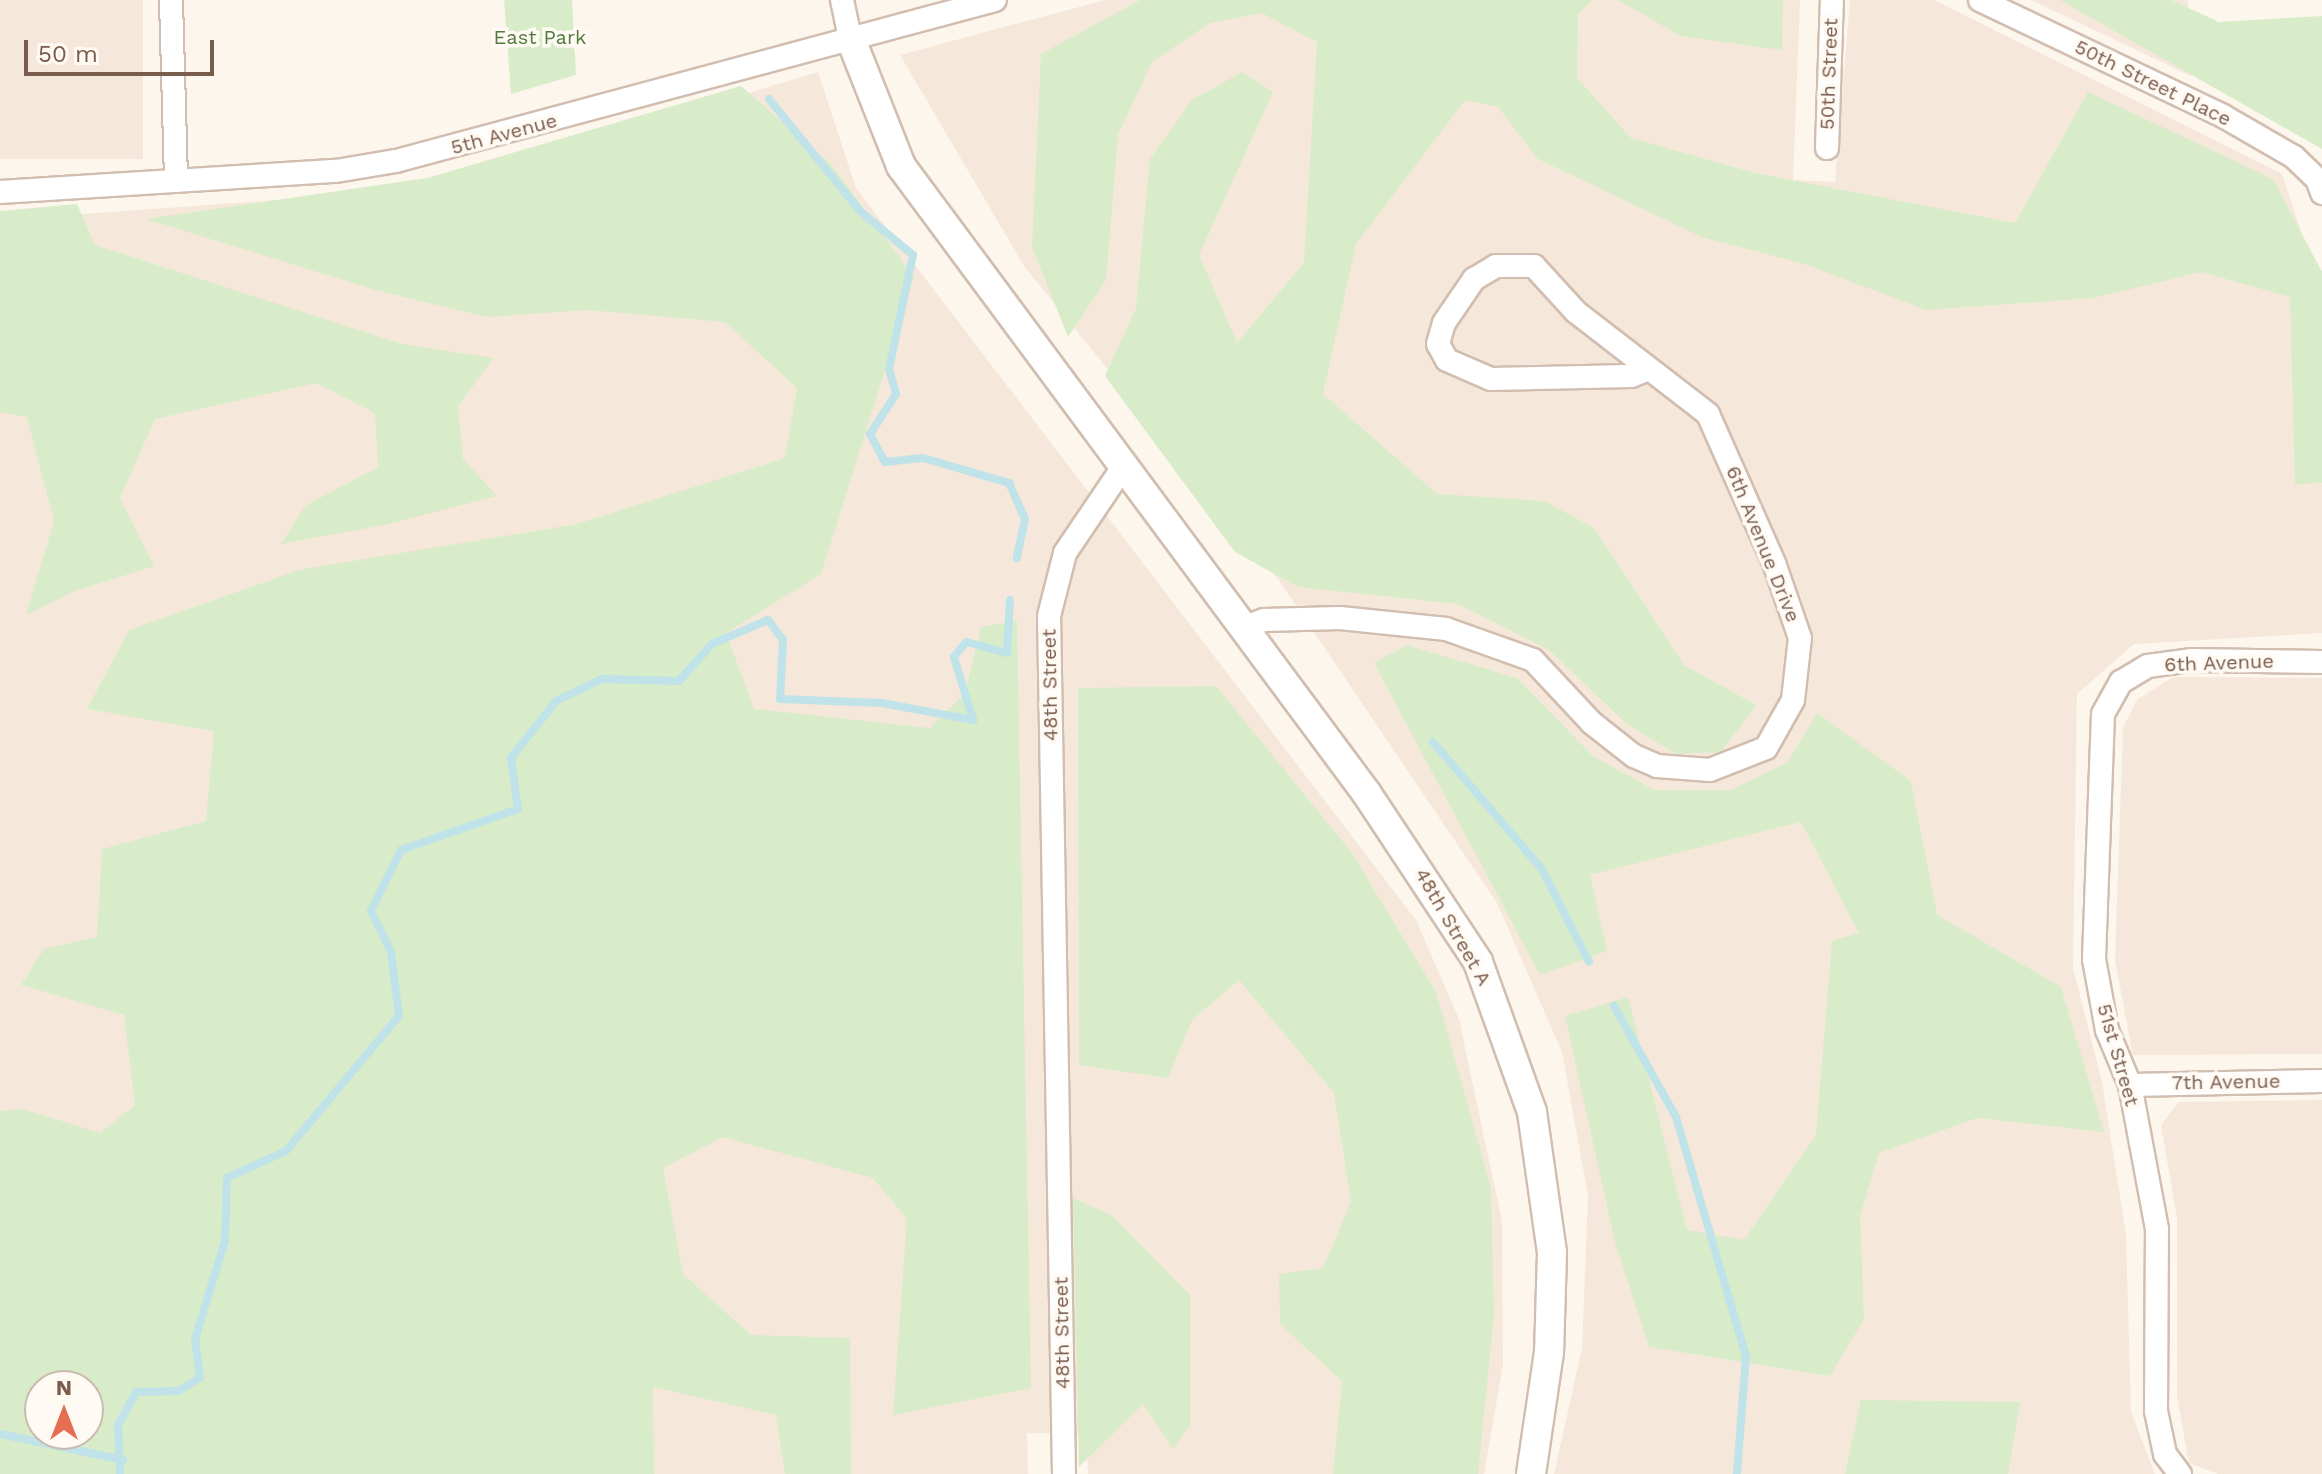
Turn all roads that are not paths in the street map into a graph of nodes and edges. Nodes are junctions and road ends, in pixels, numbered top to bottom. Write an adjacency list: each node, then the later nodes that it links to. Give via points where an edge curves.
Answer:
1 (171, 0): 8 (street)
2 (842, 0): 6 (street)
3 (995, 0): 6 (street, 5th Avenue)
4 (1832, 0): 7 (street, 50th Street)
5 (1980, 0): 9 (street, 50th Street Place, via 2223,116 2294,157)
6 (850, 37): 8 (street, 5th Avenue, via 396,161 336,171); 12 (street, via 901,166)
7 (1827, 148)
8 (176, 181): 10 (street, 5th Avenue)
9 (2320, 186)
10 (0, 192)
11 (1649, 369): 11 (street, 6th Avenue Drive, via 1576,312 1534,266 1496,266 1474,279 1444,323 1438,344 1447,360 1491,379 1631,376); 13 (street, 6th Avenue Drive, via 1689,394 1708,414 1800,638 1793,700 1766,748 1710,770 1657,766 1634,756 1592,723 1533,660 1446,629 1340,618 1264,620)
12 (1123, 467): 13 (street, 48th Street A); 18 (street, 48th Street, via 1065,553 1049,616)
13 (1245, 627): 19 (street, 48th Street A, via 1437,893 1478,962 1516,1059 1535,1126 1552,1253 1549,1352)
14 (2322, 662): 15 (street, 6th Avenue, via 2191,660 2148,666)
15 (2121, 682): 17 (street, 51st Street, via 2110,696 2101,737 2094,959 2107,1030)
16 (2322, 1081): 17 (street, 7th Avenue)
17 (2130, 1085): 20 (street, 51st Street, via 2157,1229 2156,1411 2165,1454)
18 (1064, 1474)
19 (1531, 1474)
20 (2180, 1474)

